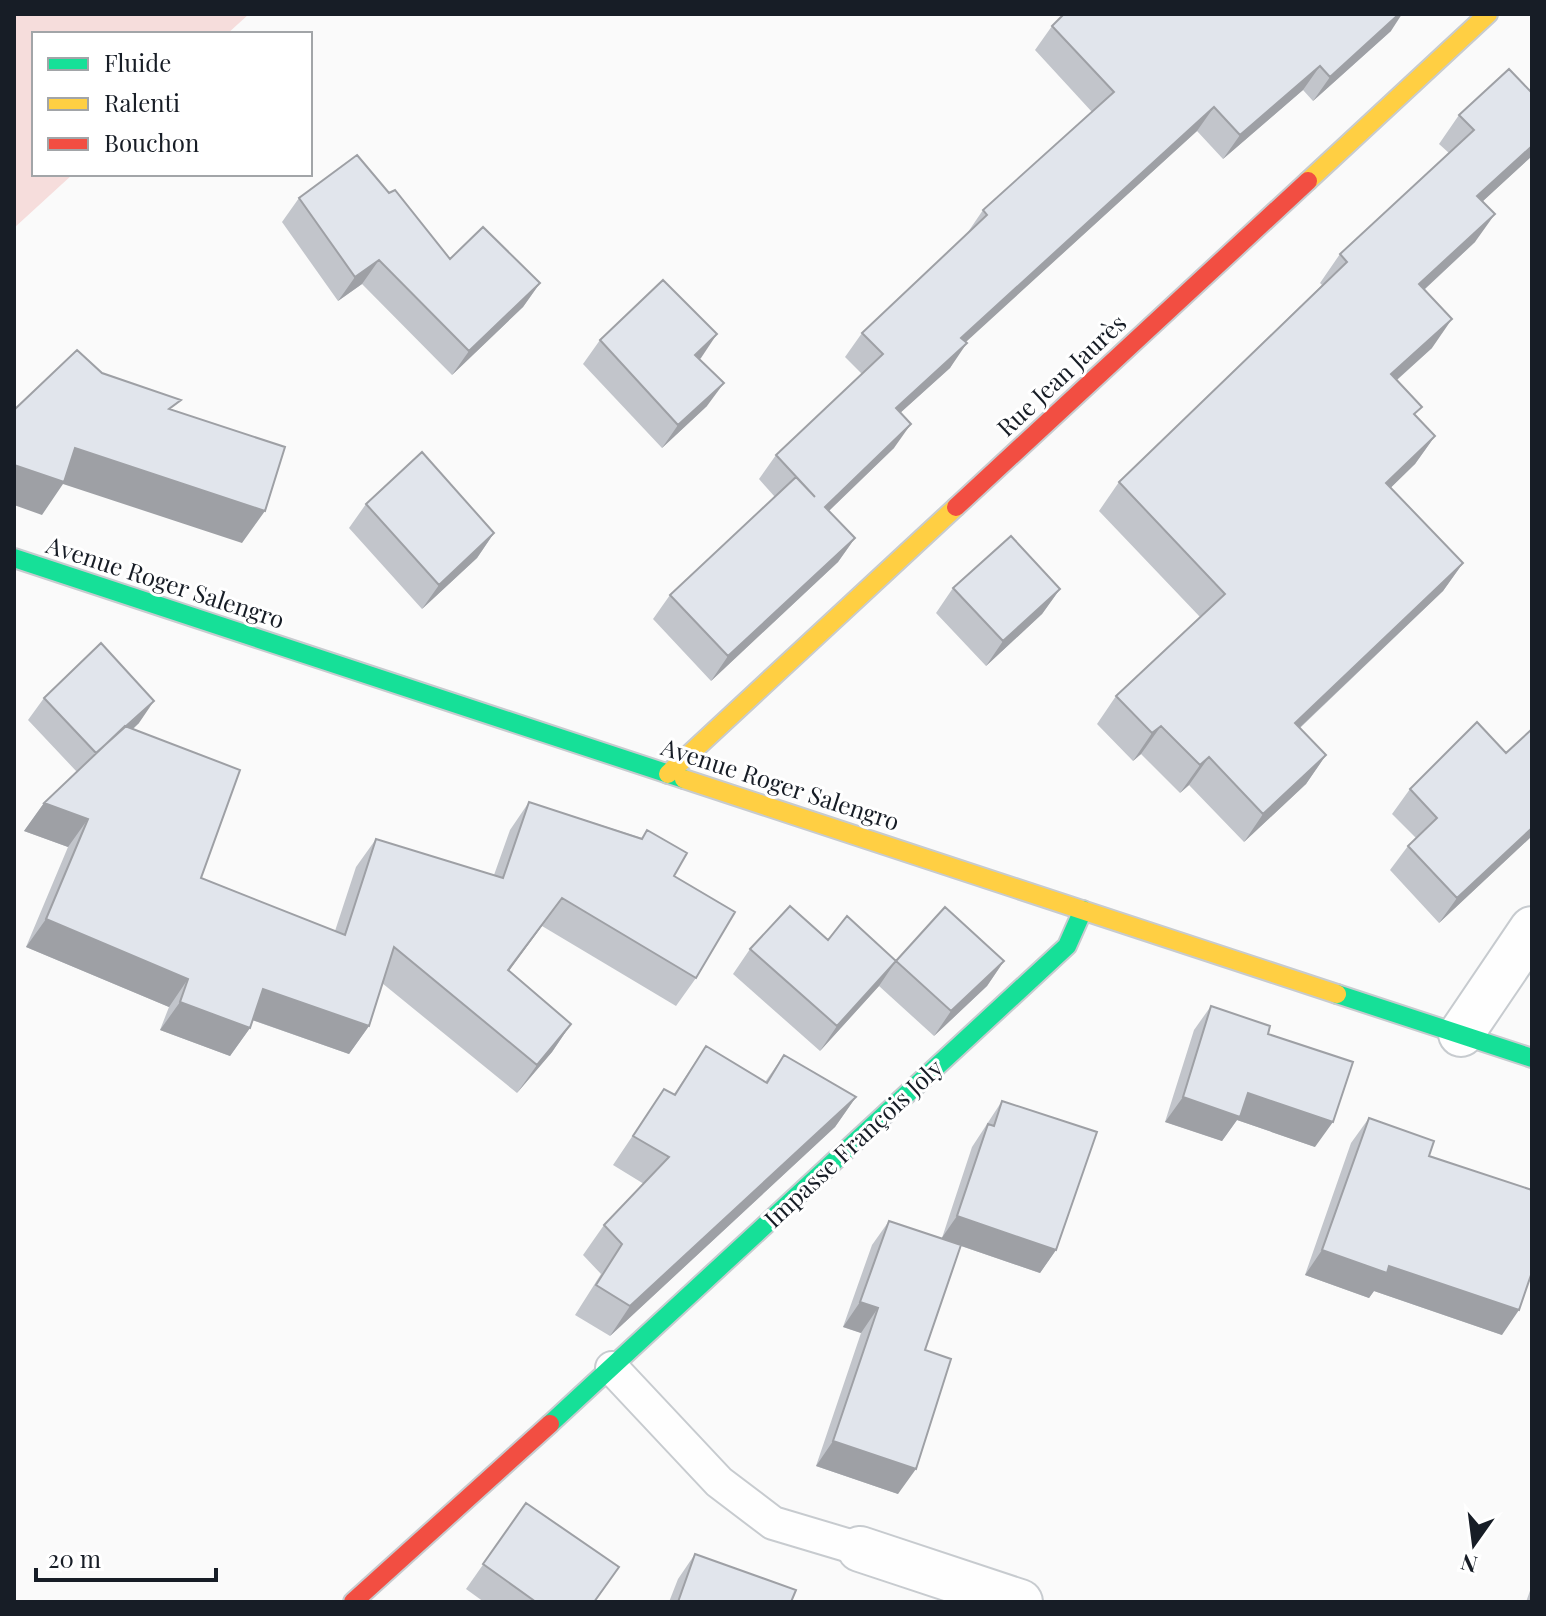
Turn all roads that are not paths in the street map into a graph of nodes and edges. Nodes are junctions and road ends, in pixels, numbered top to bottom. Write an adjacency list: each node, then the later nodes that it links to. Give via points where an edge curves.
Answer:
1 (1488, 14): 3 (street, Rue Jean Jaurès)
2 (14, 558): 3 (street, Avenue Roger Salengro)
3 (668, 774): 4 (street, Avenue Roger Salengro)
4 (1083, 910): 6 (street, Avenue Roger Salengro); 8 (street, Impasse François Joly, via 1067,946)
5 (1532, 929): 6 (street)
6 (1461, 1034): 7 (street, Avenue Roger Salengro)
7 (1532, 1058)
8 (612, 1368): 9 (lane, via 719,1482 773,1523); 10 (street, Impasse François Joly)
9 (860, 1549): 11 (street)
10 (353, 1602)
11 (1020, 1602)

